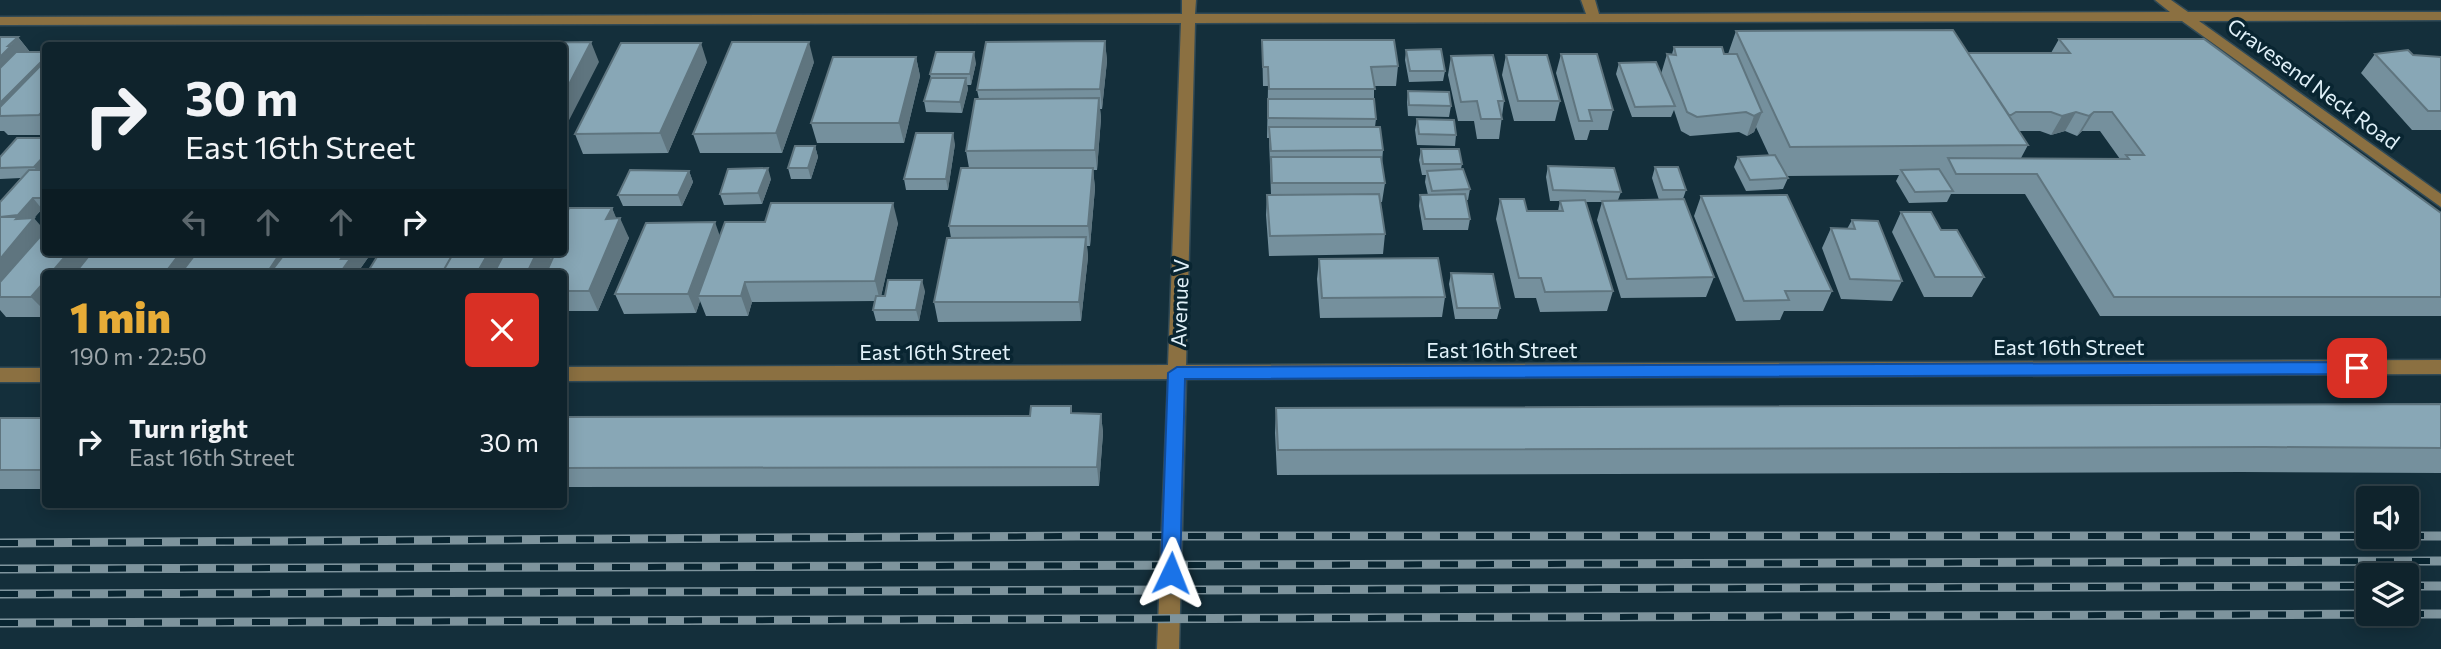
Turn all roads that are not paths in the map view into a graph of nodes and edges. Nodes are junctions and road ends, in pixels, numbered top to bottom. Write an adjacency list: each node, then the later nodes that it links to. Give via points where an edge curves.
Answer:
1 (1189, 0): 6 (street, Avenue V)
2 (1588, 0): 7 (street)
3 (2162, 0): 5 (street, Gravesend Neck Road)
4 (2441, 16): 5 (street)
5 (2187, 17): 7 (street); 9 (street, Gravesend Neck Road)
6 (1189, 18): 7 (street); 8 (street); 11 (street, Avenue V)
7 (1594, 18)
8 (0, 21)
9 (2441, 202)
10 (2441, 367): 11 (street, East 16th Street)
11 (1177, 373): 12 (street, East 16th Street); 15 (street, Avenue V)
12 (567, 374)
13 (0, 375): 14 (street)
14 (42, 375)
15 (1168, 649)

